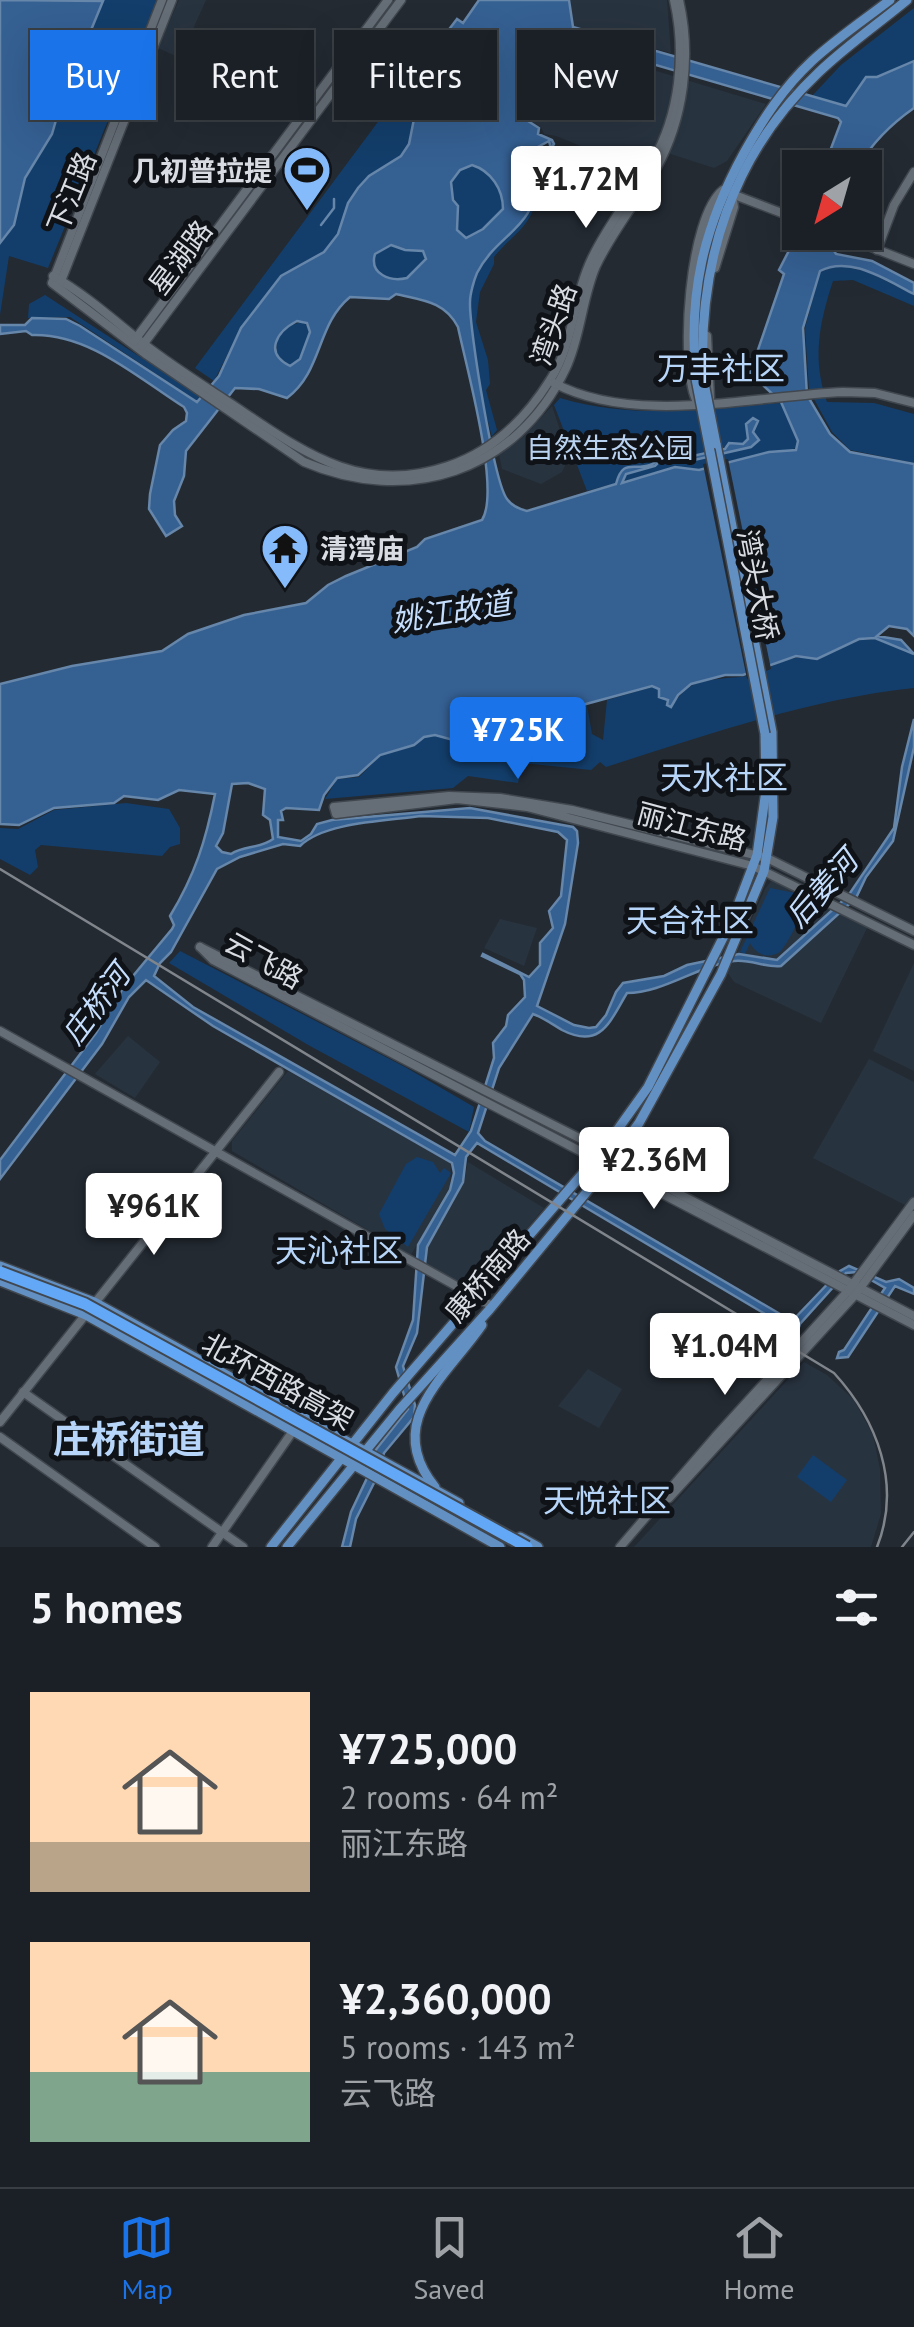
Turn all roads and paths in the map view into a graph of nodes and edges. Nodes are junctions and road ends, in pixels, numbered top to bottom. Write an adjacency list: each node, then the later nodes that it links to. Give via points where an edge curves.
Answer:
1 (162, 0): 17 (main road, 下江路)
2 (172, 0): 17 (main road, 下江路)
3 (388, 0): 8 (main road, 星湖路)
4 (401, 0): 9 (main road, 星湖路)
5 (677, 0): 19 (main road, 湾头路, via 683,57 674,103 654,157 590,262)
6 (890, 0): 12 (main road, via 812,61 769,109)
7 (908, 0): 12 (main road, via 819,71)
8 (371, 30)
9 (374, 30)
10 (334, 81): 18 (main road, 星湖路)
11 (914, 172): 14 (main road)
12 (728, 192): 12 (main road, via 714,197 710,208 688,309 688,379 696,400 710,398 708,306 734,208); 13 (main road); 21 (main road, 湾头大桥, bridge, via 710,258 699,379)
13 (782, 213)
14 (882, 237)
15 (877, 250): 16 (main road)
16 (914, 264)
17 (56, 282): 18 (main road, 湾头路)
18 (138, 344): 19 (main road, 湾头路, via 318,460 372,476 434,471 477,458)
19 (554, 382): 20 (main road, via 642,406 862,392)
20 (914, 404)
21 (769, 733): 22 (main road, 康桥南路)
22 (759, 860): 22 (main road, 丽江东路, via 572,810 500,798 420,796 334,808 336,814 457,799 527,806); 23 (main road, 康桥南路); 24 (main road, 丽江东路); 28 (main road, 康桥南路, via 648,1087)
23 (764, 871): 25 (main road, 丽江东路); 30 (main road, 康桥南路, via 721,974)
24 (914, 931)
25 (914, 944)
26 (0, 1030): 29 (main road)
27 (280, 1072): 29 (main road)
28 (603, 1150): 30 (main road, 云飞路); 31 (main road, 康桥南路); 31 (main road, 云飞路, via 200,947 213,960)
29 (215, 1152): 39 (main road); 40 (main road)
30 (614, 1156): 32 (main road, 康桥南路); 37 (main road, 云飞路)
31 (595, 1160): 32 (main road, 云飞路); 39 (main road, 康桥南路)
32 (608, 1166): 37 (main road, 云飞路); 42 (main road, 康桥南路)
33 (914, 1202): 36 (main road)
34 (914, 1215): 36 (main road)
35 (0, 1274): 40 (main road); 43 (main road); 62 (highway, 北环西路高架, bridge, via 84,1309); 63 (highway, 北环西路高架, bridge, via 85,1304)
36 (866, 1274): 38 (main road)
37 (834, 1279): 38 (main road, 云飞路)
38 (854, 1289): 41 (main road, 云飞路); 65 (main road, via 714,1437)
39 (476, 1298): 42 (main road); 50 (main road, 康桥南路)
40 (94, 1302): 43 (main road); 50 (main road)
41 (878, 1302): 44 (main road, 云飞路); 45 (main road, 云飞路)
42 (491, 1308): 51 (main road, 康桥南路); 54 (main road, via 416,1416 416,1450)
43 (84, 1315): 46 (main road); 48 (main road)
44 (914, 1316)
45 (914, 1325)
46 (24, 1392): 47 (main road); 55 (main road)
47 (0, 1422)
48 (293, 1432): 52 (main road); 55 (main road)
49 (0, 1437): 56 (main road)
50 (353, 1444): 51 (main road); 52 (main road, 康桥南路)
51 (368, 1453): 53 (main road, 康桥南路); 54 (main road, bridge)
52 (342, 1458): 53 (main road); 59 (main road, 康桥南路)
53 (358, 1467): 60 (main road, 康桥南路); 61 (main road)
54 (440, 1493): 64 (main road)
55 (222, 1534): 57 (main road); 58 (main road)
56 (155, 1547)
57 (212, 1547)
58 (243, 1547)
59 (271, 1547)
60 (286, 1547)
61 (500, 1547)
62 (513, 1547)
63 (527, 1547)
64 (538, 1547)
65 (623, 1547)

